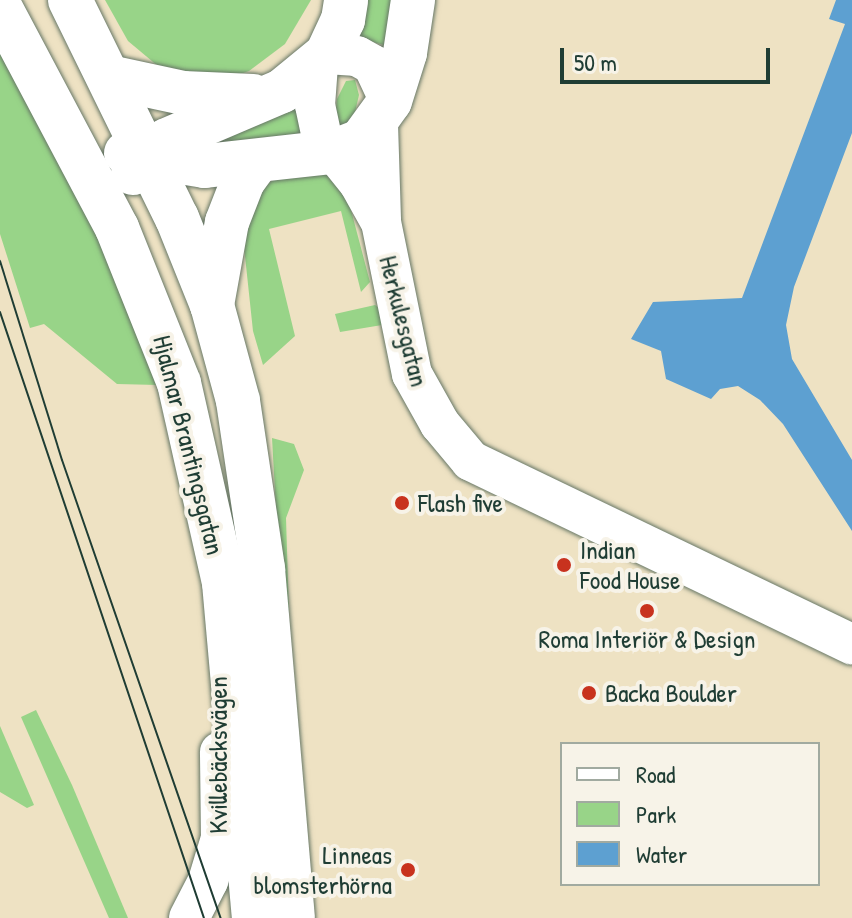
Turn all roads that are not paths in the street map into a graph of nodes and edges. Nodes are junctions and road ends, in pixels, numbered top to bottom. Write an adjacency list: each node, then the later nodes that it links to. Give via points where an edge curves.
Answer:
1 (70, 0): 6 (main road, Hjalmar Brantingsgatan)
2 (346, 0): 5 (main road, via 343,20)
3 (413, 0): 8 (main road, via 405,53)
4 (8, 22): 10 (main road, via 98,136 114,149); 13 (main road, Hjalmar Brantingsgatan)
5 (322, 59): 7 (main road); 8 (street, Herkulesgatan, via 357,56 373,65); 9 (street, Herkulesgatan, via 317,123)
6 (109, 77): 7 (main road, via 183,93); 10 (main road, Hjalmar Brantingsgatan)
7 (271, 96): 10 (main road, via 182,131)
8 (384, 112): 9 (main road, via 361,141); 12 (street, Herkulesgatan)
9 (332, 152): 11 (main road); 12 (street, Herkulesgatan, via 359,183)
10 (148, 158): 11 (main road, via 185,166); 13 (main road, via 124,188); 14 (main road, Hjalmar Brantingsgatan)
11 (256, 163): 14 (main road, via 227,222)
12 (381, 222): 16 (street, Herkulesgatan, via 412,374 440,424 471,461)
13 (117, 228): 15 (main road, Hjalmar Brantingsgatan, via 179,383 212,515)
14 (212, 305): 19 (main road, Hjalmar Brantingsgatan, via 249,456)
15 (230, 636): 17 (street, Kvillebäcksvägen, via 214,681 221,838); 18 (main road, Hjalmar Brantingsgatan)
16 (852, 644)
17 (189, 918)
18 (254, 918)
19 (293, 918)

